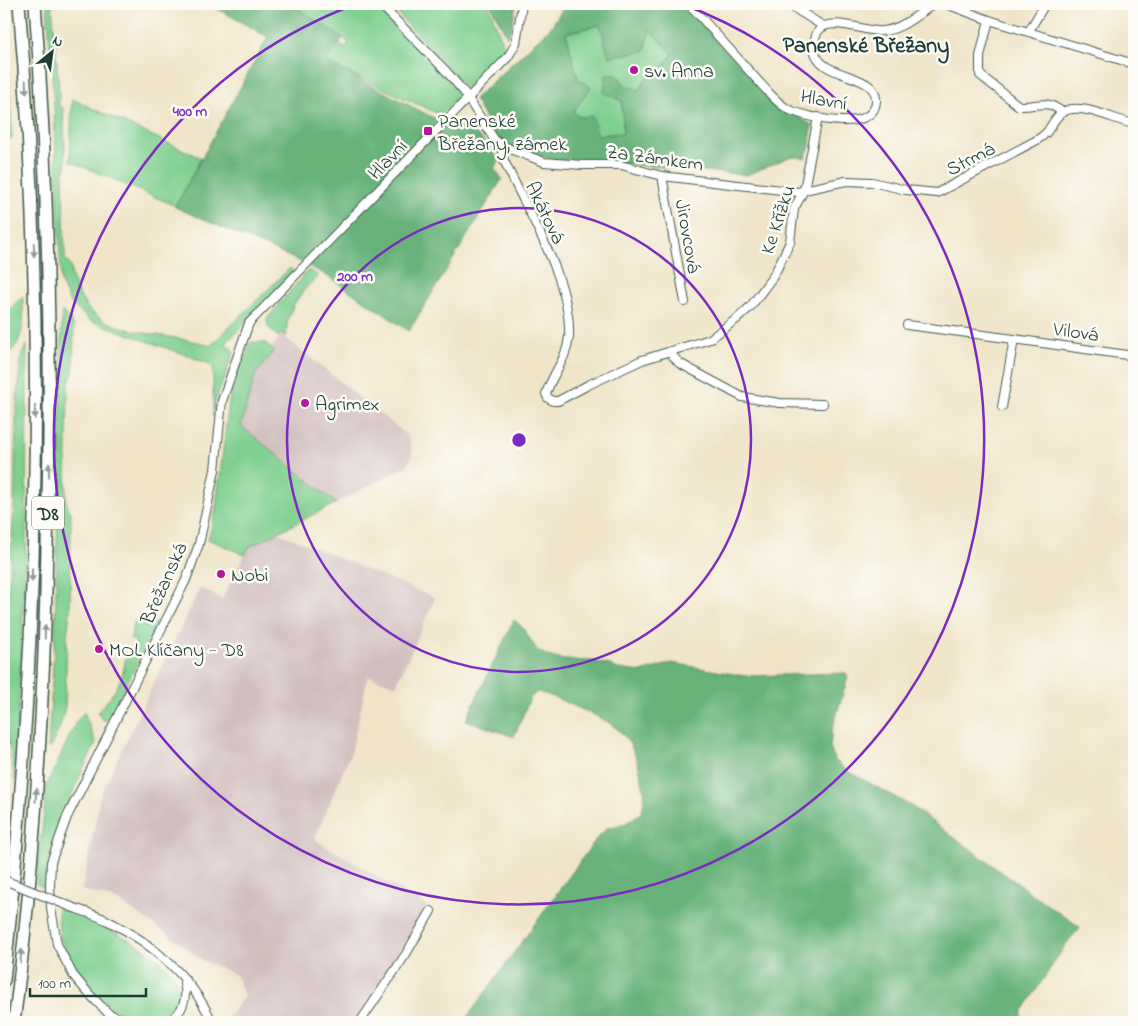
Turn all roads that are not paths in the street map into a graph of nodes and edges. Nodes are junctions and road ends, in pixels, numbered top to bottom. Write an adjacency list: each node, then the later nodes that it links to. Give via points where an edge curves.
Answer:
1 (20, 4): 33 (highway, D8, one-way to 33, via 33,227 35,459 25,745)
2 (35, 4): 35 (highway, D8, one-way to 2, via 39,745 49,479 47,214)
3 (380, 4): 14 (street, Za Zámkem, via 446,71)
4 (522, 4): 14 (street, Hlavní, via 513,49)
5 (689, 4): 16 (street, Hlavní, via 780,104)
6 (788, 4): 11 (street)
7 (934, 4): 11 (street, via 907,22 887,30)
8 (946, 4): 10 (street)
9 (1045, 4): 12 (street)
10 (989, 20): 12 (street); 15 (street, via 980,56 980,75 1019,106 1047,103)
11 (823, 26): 16 (street, Hlavní, via 815,39 817,56 830,68 866,83 874,92 876,101 872,113 861,120)
12 (1029, 31): 13 (street)
13 (1134, 64)
14 (468, 99): 18 (street, Za Zámkem); 22 (street, Hlavní)
15 (1062, 112): 17 (street, via 1081,109); 20 (street, Strmá, via 1037,140 937,193 846,181)
16 (818, 117): 20 (street, Ke Křížku)
17 (1134, 124)
18 (502, 146): 19 (street, Za Zámkem, via 544,162 621,165); 26 (street, Akátová, via 502,156 554,264 562,292 568,338 563,359 547,392 548,398 558,401)
19 (662, 176): 20 (street, Za Zámkem, via 798,192); 21 (street, Jirovcová)
20 (804, 190): 25 (street, Ke Křížku, via 794,209 790,242 782,261 751,306 710,339)
21 (685, 302)
22 (249, 323): 36 (street, Břežanská, via 222,401 215,470 199,544 186,580 67,817 51,862 50,908 57,944 73,975 90,995 108,1014)
23 (907, 325): 24 (street, Vilová)
24 (1014, 339): 27 (street, Vilová); 29 (street)
25 (671, 351): 26 (street, Ke Křížku); 28 (street, via 679,363 742,397 780,403)
26 (658, 355)
27 (1134, 356)
28 (823, 404)
29 (1002, 407)
30 (4, 880): 32 (street, bridge, via 110,922 155,950)
31 (430, 911): 39 (street, via 406,954)
32 (183, 978): 34 (street); 37 (street, via 186,992 183,1005 176,1017)
33 (4, 980)
34 (211, 1021): 38 (street)
35 (14, 1022)
36 (126, 1022)
37 (168, 1022)
38 (202, 1022)
39 (360, 1022)

